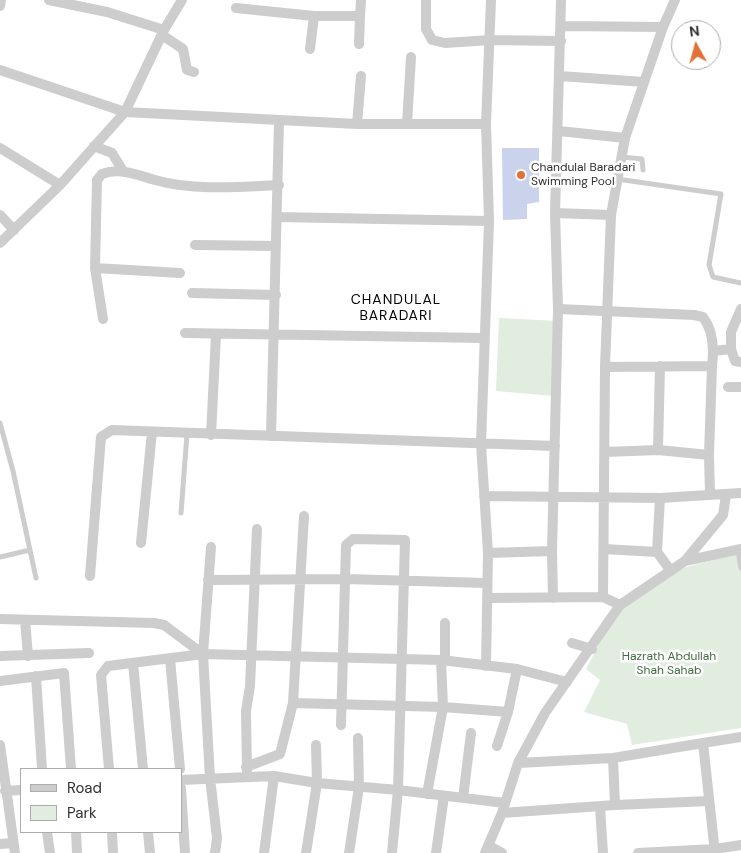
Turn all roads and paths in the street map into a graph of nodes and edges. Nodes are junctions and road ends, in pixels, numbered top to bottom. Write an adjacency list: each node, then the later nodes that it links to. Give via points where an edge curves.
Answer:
1 (1, 0): 9 (street)
2 (49, 0): 15 (street, via 106,12)
3 (182, 0): 15 (street)
4 (361, 0): 12 (street)
5 (426, 0): 16 (street, via 426,30 432,40)
6 (491, 0): 16 (street)
7 (561, 0): 13 (street)
8 (675, 0): 14 (street)
9 (0, 6)
10 (236, 8): 11 (street)
11 (314, 16): 12 (street); 19 (street)
12 (360, 16): 18 (street)
13 (561, 26): 14 (street); 17 (street)
14 (662, 27): 25 (street)
15 (163, 32): 22 (street, via 184,49 187,70); 26 (street)
16 (490, 40): 17 (street); 30 (street)
17 (561, 41): 24 (street)
18 (359, 44)
19 (310, 49)
20 (411, 57): 29 (street)
21 (0, 70): 26 (street)
22 (194, 72)
23 (361, 76): 28 (street)
24 (560, 76): 25 (street); 31 (street)
25 (644, 82): 32 (street)
26 (125, 112): 27 (street); 33 (street)
27 (279, 121): 28 (street); 40 (street)
28 (357, 124): 29 (street)
29 (407, 124): 30 (street)
30 (486, 124): 45 (street)
31 (559, 131): 32 (street); 41 (street)
32 (625, 138): 35 (street)
33 (94, 146): 37 (street, via 112,153); 39 (street)
34 (0, 148): 39 (street)
35 (621, 157): 36 (lane, via 642,160); 38 (street)
36 (642, 170)
37 (123, 171): 40 (street, via 175,186); 50 (street, via 106,172 97,180)
38 (617, 179): 43 (street); 52 (lane, via 721,194 710,272 713,277)
39 (60, 185): 46 (street)
40 (279, 185): 44 (street)
41 (555, 213): 43 (street); 56 (street)
42 (0, 215): 46 (street)
43 (611, 215): 57 (street)
44 (277, 217): 45 (street); 49 (street)
45 (489, 222): 63 (street)
46 (14, 230): 47 (street)
47 (0, 244)
48 (195, 245): 49 (street)
49 (276, 246): 54 (street)
50 (96, 268): 51 (street); 58 (street)
51 (180, 273)
52 (741, 283)
53 (192, 293): 54 (street)
54 (276, 295): 61 (street)
55 (741, 308): 59 (street)
56 (558, 309): 57 (street); 78 (street)
57 (609, 313): 65 (street, via 703,317 708,322); 69 (street)
58 (103, 319)
59 (736, 332): 64 (street)
60 (185, 333): 62 (street)
61 (275, 333): 62 (street); 63 (street); 76 (street)
62 (216, 335): 75 (street)
63 (484, 338): 77 (street)
64 (731, 349): 65 (street); 66 (street, via 735,361)
65 (714, 351): 68 (street)
66 (741, 362)
67 (660, 366): 68 (street); 69 (street); 79 (street)
68 (712, 366): 81 (street)
69 (605, 367): 80 (street)
70 (728, 387): 71 (street)
71 (741, 387)
72 (0, 423): 96 (lane)
73 (152, 432): 74 (street); 92 (street); 104 (street, via 112,430 101,437)
74 (187, 434): 75 (street); 89 (lane)
75 (212, 435): 76 (street)
76 (271, 436): 77 (street)
77 (481, 444): 78 (street); 85 (street)
78 (555, 446): 86 (street)
79 (658, 450): 80 (street); 81 (street)
80 (605, 452): 87 (street)
81 (709, 455): 83 (street)
82 (741, 493): 84 (street)
83 (710, 495): 84 (street); 88 (street)
84 (726, 495): 101 (street, via 724,516)
85 (484, 496): 86 (street); 99 (street)
86 (553, 497): 87 (street); 97 (street)
87 (605, 497): 88 (street); 94 (street)
88 (660, 498): 98 (street)
89 (180, 513)
90 (304, 516): 107 (street)
91 (258, 529): 106 (street)
92 (141, 543)
93 (211, 547): 109 (street)
94 (604, 549): 98 (street); 112 (street)
95 (739, 549): 101 (street); 102 (lane)
96 (30, 550): 100 (lane); 105 (lane)
97 (552, 551): 99 (street); 114 (street)
98 (657, 552): 103 (street)
99 (488, 553): 111 (street)
100 (0, 557)
101 (686, 561): 103 (street)
102 (741, 568)
103 (671, 571): 115 (street)
104 (90, 576)
105 (36, 578)
106 (254, 579): 107 (street); 109 (street); 123 (street)
107 (300, 579): 108 (street); 126 (street)
108 (346, 579): 110 (street); 110 (street, via 346,545 353,539 405,540); 127 (street)
109 (208, 580): 122 (street)
110 (404, 580): 111 (street); 128 (street)
111 (486, 583): 113 (street)
112 (603, 597): 114 (street); 115 (street)
113 (487, 598): 114 (street); 132 (street)
114 (553, 598)
115 (620, 605): 120 (street)
116 (0, 619): 117 (street)
117 (25, 620): 122 (street, via 154,623 164,625); 125 (street)
118 (445, 623): 130 (street)
119 (572, 643): 120 (street)
120 (592, 648): 136 (street)
121 (89, 653): 125 (street)
122 (203, 654): 123 (street); 129 (street); 160 (street)
123 (251, 655): 126 (street); 158 (street, via 246,711)
124 (0, 656): 125 (street)
125 (28, 656)
126 (296, 656): 127 (street); 137 (street)
127 (342, 658): 128 (street); 138 (street)
128 (401, 658): 130 (street); 139 (street)
129 (170, 659): 131 (street); 157 (street)
130 (443, 660): 132 (street); 140 (street)
131 (133, 663): 155 (street, via 108,666 101,675); 156 (street)
132 (486, 666): 133 (street)
133 (517, 669): 136 (street); 141 (street)
134 (36, 676): 135 (street); 153 (street); 154 (street, via 64,673)
135 (0, 682)
136 (567, 682): 152 (street, via 545,713)
137 (293, 703): 138 (street); 158 (street, via 281,752)
138 (342, 705): 139 (street); 142 (street)
139 (400, 706): 140 (street); 165 (street)
140 (443, 707): 141 (street); 167 (street)
141 (508, 712): 149 (street)
142 (341, 725)
143 (471, 733): 169 (street)
144 (358, 738): 163 (street)
145 (741, 738): 146 (street)
146 (703, 743): 150 (street); 170 (street)
147 (0, 745): 151 (street)
148 (316, 745): 162 (street)
149 (497, 746)
150 (613, 758): 152 (street); 172 (street)
151 (2, 759): 166 (street)
152 (518, 763): 173 (street)
153 (42, 768)
154 (71, 768)
155 (109, 768)
156 (143, 768)
157 (180, 768)
158 (246, 772): 159 (street); 160 (street)
159 (274, 776): 162 (street); 190 (street)
160 (210, 778): 161 (street); 189 (street, via 217,838)
161 (182, 780)
162 (317, 784): 163 (street); 191 (street)
163 (359, 786): 165 (street); 192 (street)
164 (20, 790): 166 (street)
165 (398, 790): 167 (street); 193 (street)
166 (5, 791): 181 (street)
167 (427, 794): 168 (street)
168 (444, 796): 169 (street); 194 (street)
169 (463, 798): 173 (street)
170 (709, 801): 172 (street); 183 (street)
171 (182, 804): 188 (street)
172 (616, 805): 174 (street)
173 (504, 808): 174 (street); 182 (street)
174 (600, 808): 196 (street)
175 (48, 833): 184 (street)
176 (76, 833): 185 (street)
177 (112, 833): 186 (street)
178 (148, 833): 187 (street)
179 (0, 844): 181 (street)
180 (741, 845): 183 (street)
181 (14, 848)
182 (487, 849): 195 (street)
183 (715, 851): 197 (street)
184 (50, 853)
185 (77, 853)
186 (113, 853)
187 (150, 853)
188 (185, 853)
189 (215, 853)
190 (264, 853)
191 (306, 853)
192 (349, 853)
193 (392, 853)
194 (436, 853)
195 (502, 853)
196 (603, 853)
197 (638, 853)

